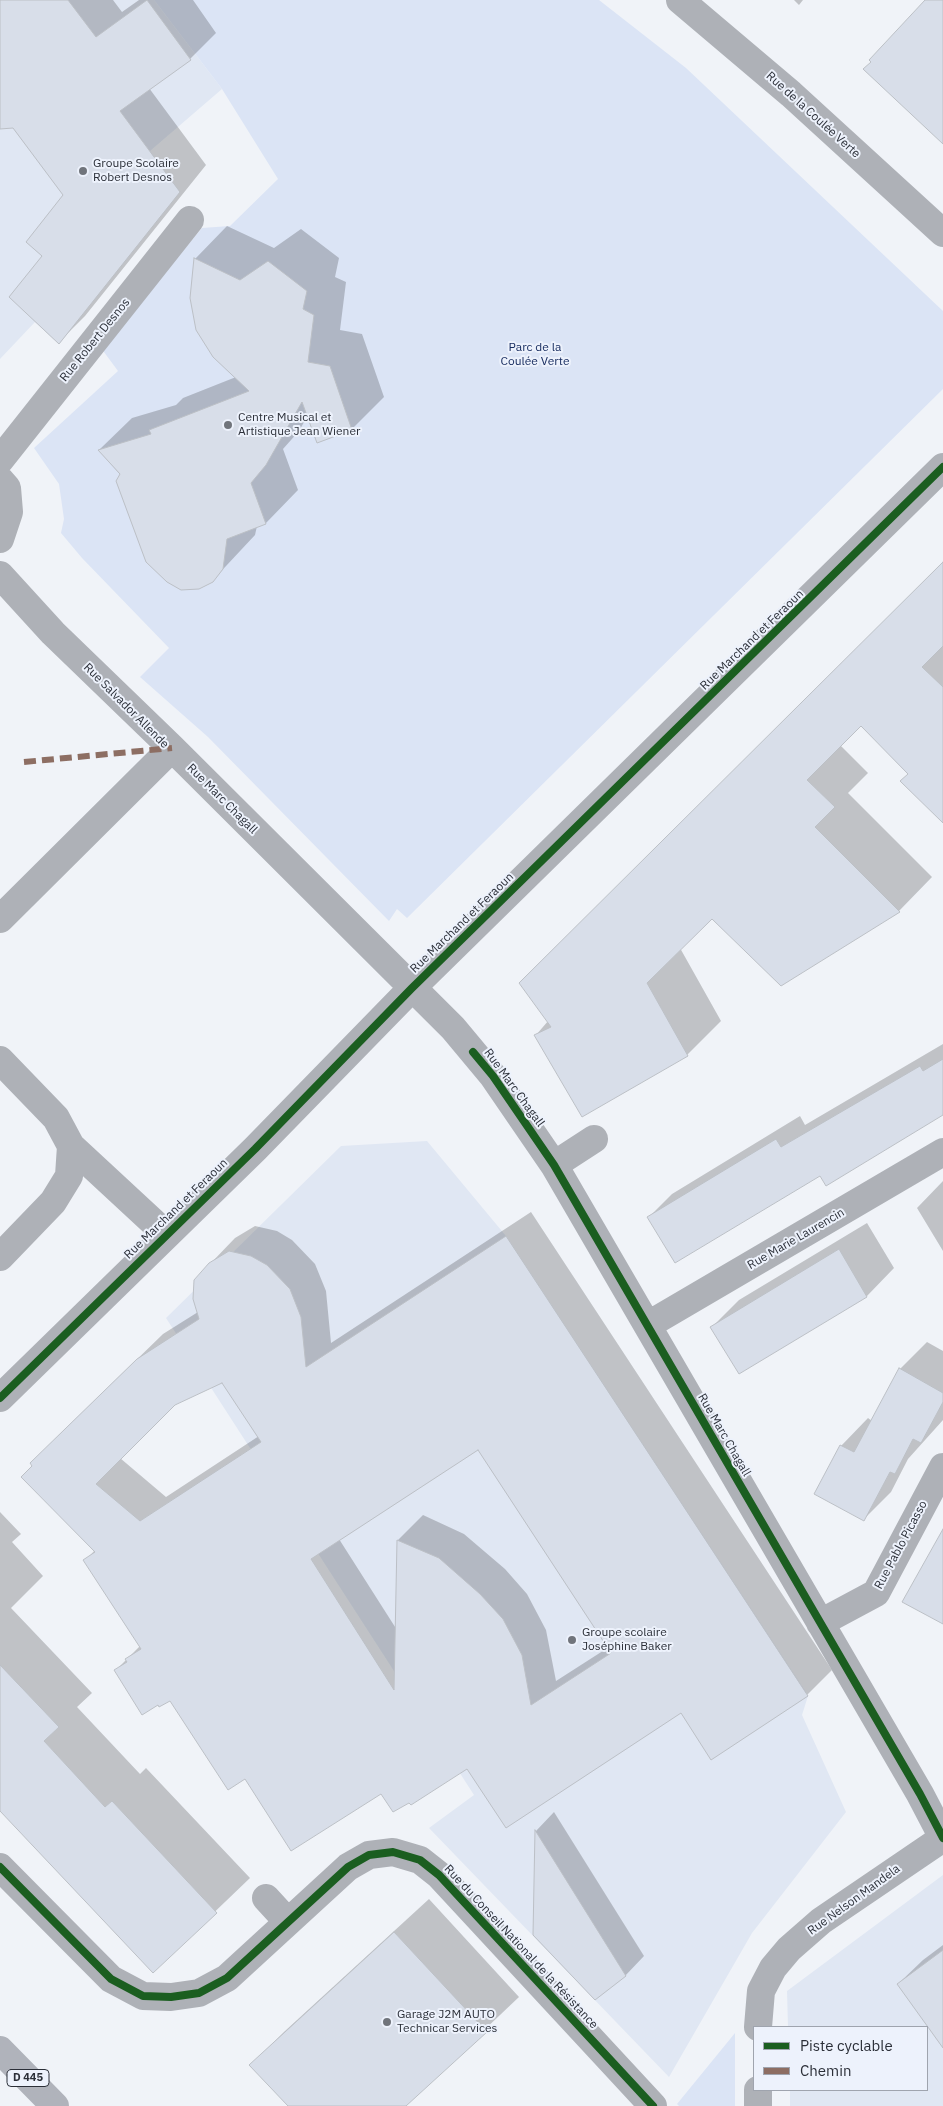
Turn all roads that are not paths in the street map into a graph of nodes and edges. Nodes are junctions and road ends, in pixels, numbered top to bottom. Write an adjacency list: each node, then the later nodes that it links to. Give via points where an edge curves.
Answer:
1 (680, 0): 3 (street, Rue de la Coulée Verte, via 771,77)
2 (190, 220): 4 (street, Rue Robert Desnos)
3 (943, 233)
4 (0, 460)
5 (943, 467): 11 (street, Rue Marchand et Feraoun)
6 (0, 480): 7 (street, via 7,488 9,512)
7 (0, 539)
8 (0, 575): 9 (street, Rue Salvador Allende, via 53,633)
9 (172, 748): 10 (street, Rue Salvador Allende); 11 (street, Rue Marc Chagall)
10 (0, 918)
11 (412, 988): 16 (street, Rue Marc Chagall, via 453,1028 493,1076); 17 (street, Rue Marchand et Feraoun, via 255,1149)
12 (0, 1060): 14 (street, via 56,1118)
13 (594, 1139): 16 (street)
14 (71, 1146): 17 (street); 18 (street, via 69,1176 53,1202)
15 (943, 1152): 19 (street, Rue Marie Laurencin)
16 (554, 1165): 19 (street, Rue Marc Chagall)
17 (166, 1234): 20 (street, Rue Marchand et Feraoun)
18 (0, 1256)
19 (648, 1325): 22 (street, Rue Marc Chagall)
20 (0, 1398)
21 (943, 1467): 22 (street, Rue Pablo Picasso, via 876,1593)
22 (820, 1623): 23 (street, Rue Marc Chagall)
23 (943, 1838): 27 (street, Rue Nelson Mandela, via 820,1922 789,1949 773,1968 761,1991)
24 (0, 1867): 26 (street, Rue du Conseil National de la Résistance, via 111,1979 143,1996 199,1993 227,1978)
25 (266, 1898): 26 (street)
26 (288, 1922): 31 (street, Rue du Conseil National de la Résistance, via 348,1868 369,1855 393,1852 420,1860 439,1874)
27 (758, 2026)
28 (0, 2050): 30 (main road, D 445)
29 (758, 2091): 32 (street)
30 (55, 2106)
31 (652, 2106)
32 (758, 2106)

